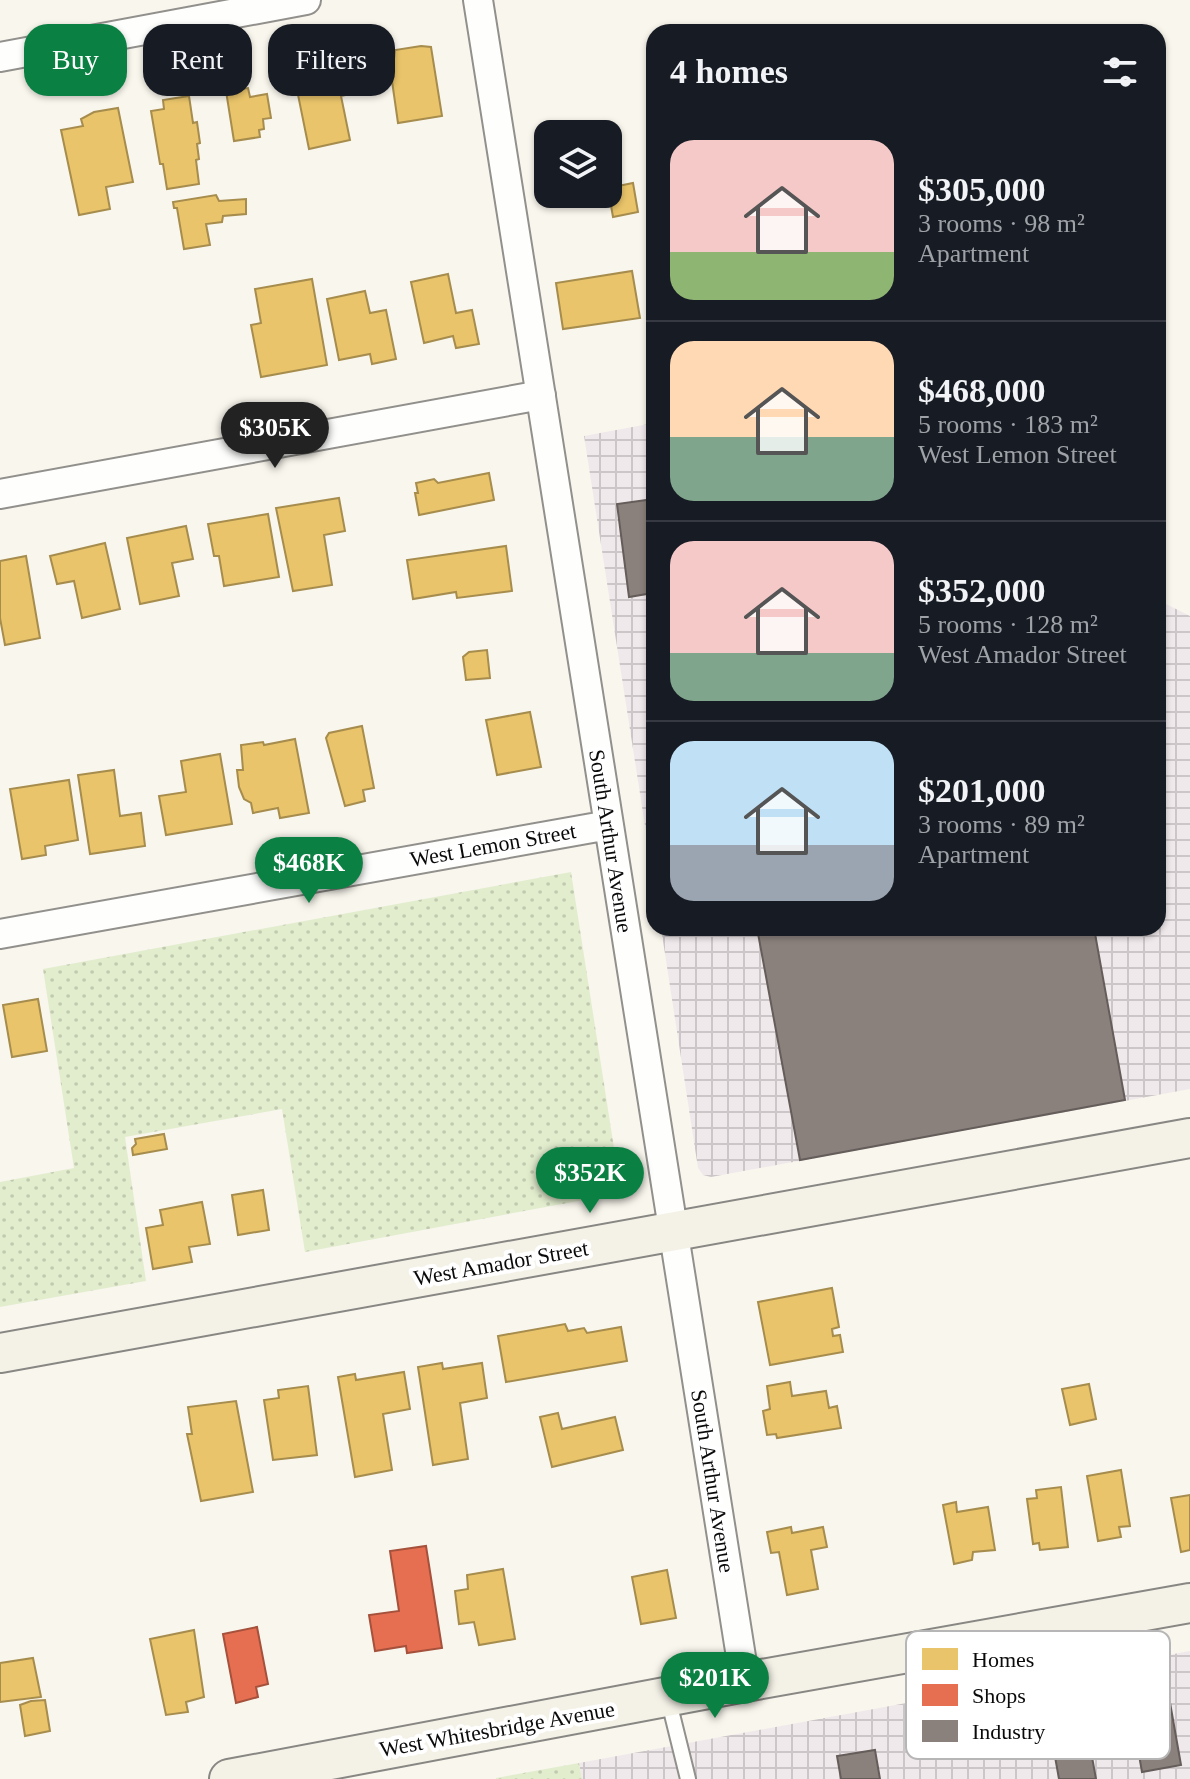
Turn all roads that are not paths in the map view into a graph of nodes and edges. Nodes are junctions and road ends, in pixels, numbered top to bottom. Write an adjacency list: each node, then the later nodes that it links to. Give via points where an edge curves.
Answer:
1 (306, 0): 3 (street)
2 (478, 0): 4 (street, South Arthur Avenue)
3 (0, 57)
4 (541, 395): 5 (street); 6 (street, South Arthur Avenue)
5 (0, 494)
6 (609, 825): 7 (street, West Lemon Street); 9 (street, South Arthur Avenue)
7 (0, 934)
8 (1190, 1138): 9 (main road, West Amador Street)
9 (673, 1232): 10 (main road, West Amador Street); 14 (street, South Arthur Avenue)
10 (0, 1353)
11 (1190, 1603): 12 (main road, West Whitesbridge Avenue)
12 (1032, 1631)
13 (906, 1653): 14 (main road, West Whitesbridge Avenue)
14 (745, 1682): 15 (main road, West Whitesbridge Avenue)
15 (668, 1698): 16 (main road, West Whitesbridge Avenue); 18 (lane)
16 (330, 1770): 17 (main road, West Whitesbridge Avenue)
17 (229, 1779)
18 (688, 1779)

